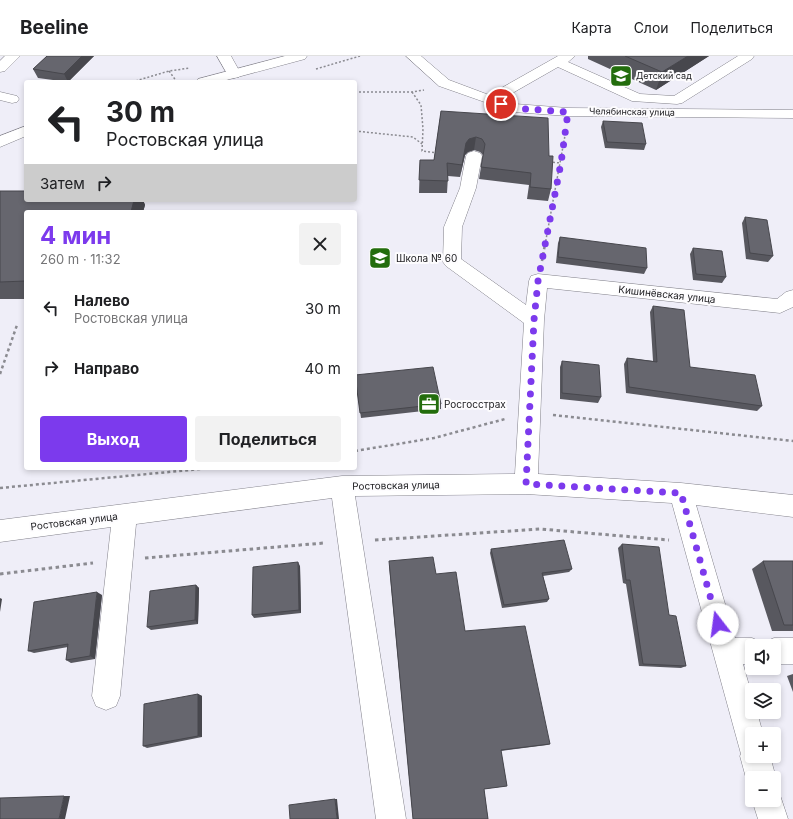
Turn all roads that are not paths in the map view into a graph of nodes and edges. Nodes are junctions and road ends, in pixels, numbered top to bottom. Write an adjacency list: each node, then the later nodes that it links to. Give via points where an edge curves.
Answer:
1 (14, 56): 7 (street)
2 (300, 56): 6 (street)
3 (414, 56): 9 (street, Челябинская улица, via 444,83)
4 (747, 56): 5 (street, via 677,100 637,98)
5 (563, 59): 9 (street)
6 (229, 64): 8 (street)
7 (0, 68)
8 (206, 80)
9 (490, 100): 10 (street, Челябинская улица, via 513,108 568,112)
10 (793, 114)
11 (24, 131): 12 (street)
12 (0, 142)
13 (474, 156): 15 (street, via 468,188 453,227 452,262)
14 (793, 297): 15 (street, Кишинёвская улица, via 780,306 538,281)
15 (534, 320): 16 (street)
16 (526, 484): 17 (street, Ростовская улица); 18 (street, Ростовская улица)
17 (342, 486): 20 (street, Ростовская улица); 29 (street)
18 (681, 493): 19 (street, Ростовская улица); 22 (street)
19 (793, 506)
20 (125, 515): 21 (street, Ростовская улица); 26 (street)
21 (0, 531)
22 (726, 651): 23 (street); 27 (street)
23 (745, 651)
24 (781, 651): 25 (street)
25 (793, 651)
26 (106, 696)
27 (747, 727)
28 (769, 807): 30 (street)
29 (391, 819)
30 (773, 819)

